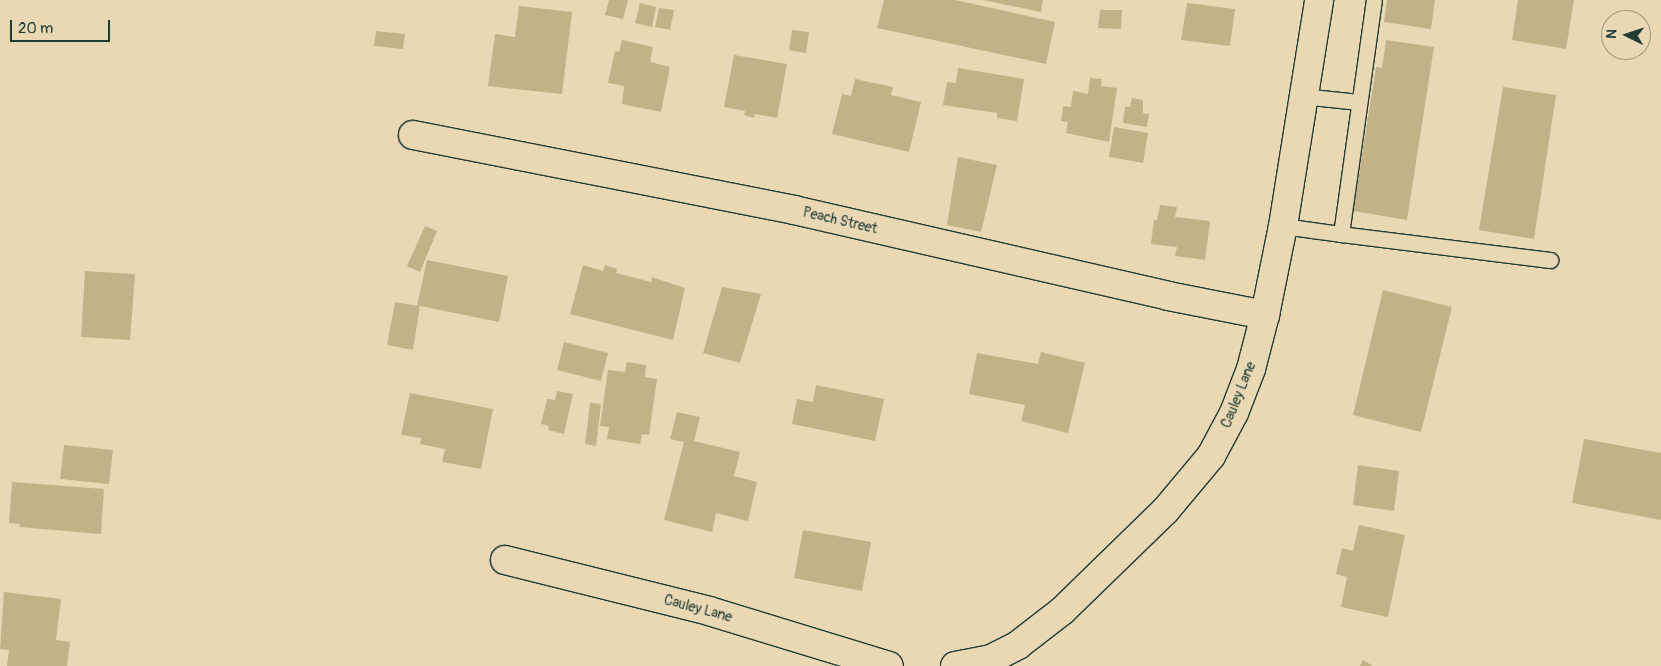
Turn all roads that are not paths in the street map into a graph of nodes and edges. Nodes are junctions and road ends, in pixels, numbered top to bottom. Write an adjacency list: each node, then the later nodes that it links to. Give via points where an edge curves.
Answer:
1 (1319, 0): 3 (street, Cauley Lane)
2 (1374, 0): 4 (lane)
3 (1302, 96): 4 (lane); 6 (street, Cauley Lane)
4 (1359, 102): 7 (lane)
5 (413, 135): 9 (street, Peach Street, via 784,208 1158,294)
6 (1283, 226): 7 (lane); 9 (street, Cauley Lane)
7 (1341, 234): 8 (lane)
8 (1550, 260)
9 (1265, 314): 12 (street, Cauley Lane, via 1251,369 1234,413 1211,456 1165,511 1062,611 1018,645 991,659)
10 (505, 560): 11 (street, Cauley Lane, via 710,612)
11 (889, 666)
12 (955, 666)

